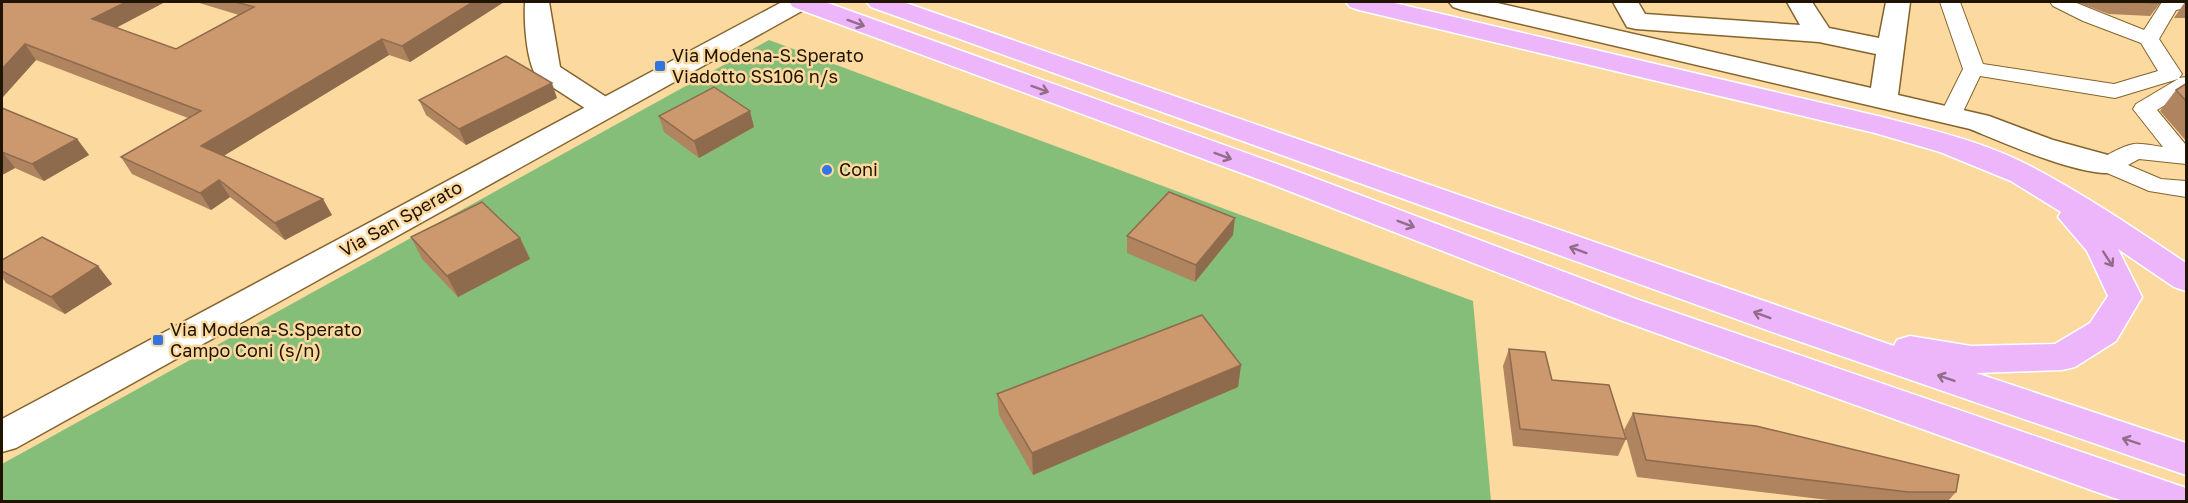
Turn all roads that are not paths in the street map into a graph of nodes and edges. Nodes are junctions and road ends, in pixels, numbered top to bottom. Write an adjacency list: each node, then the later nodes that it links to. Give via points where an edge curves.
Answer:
1 (537, 2): 18 (street, via 547,71)
2 (801, 2): 18 (street, Via San Sperato); 28 (highway, one-way to 28, via 1624,308)
3 (880, 2): 25 (highway, one-way to 3)
4 (1359, 2): 22 (highway, via 1882,126 1952,145)
5 (1462, 2): 17 (street)
6 (1626, 2): 12 (street, via 1636,21)
7 (1800, 2): 12 (street)
8 (1898, 2): 14 (street)
9 (1950, 2): 15 (lane)
10 (2060, 2): 13 (lane)
11 (2187, 2): 13 (lane, via 2169,6)
12 (1819, 34): 14 (street)
13 (2149, 39): 15 (lane, via 2171,74 2115,91)
14 (1891, 49): 17 (street)
15 (1974, 69): 19 (lane)
16 (2187, 83): 20 (lane, via 2145,109)
17 (1883, 100): 19 (street)
18 (604, 108): 26 (street, Via San Sperato)
19 (1951, 115): 21 (street, via 1979,122 2032,145)
20 (2184, 156): 21 (lane, via 2136,151)
21 (2108, 165): 23 (lane, via 2157,186)
22 (2022, 174): 24 (highway); 25 (highway, one-way to 25, via 2089,230 2113,267 2125,297 2103,332 2062,357 1971,360)
23 (2187, 189)
24 (2187, 279)
25 (1793, 326): 27 (highway, one-way to 25)
26 (2, 437)
27 (2187, 459)
28 (2108, 479): 29 (highway); 30 (highway)
29 (2152, 501)
30 (2178, 501)

